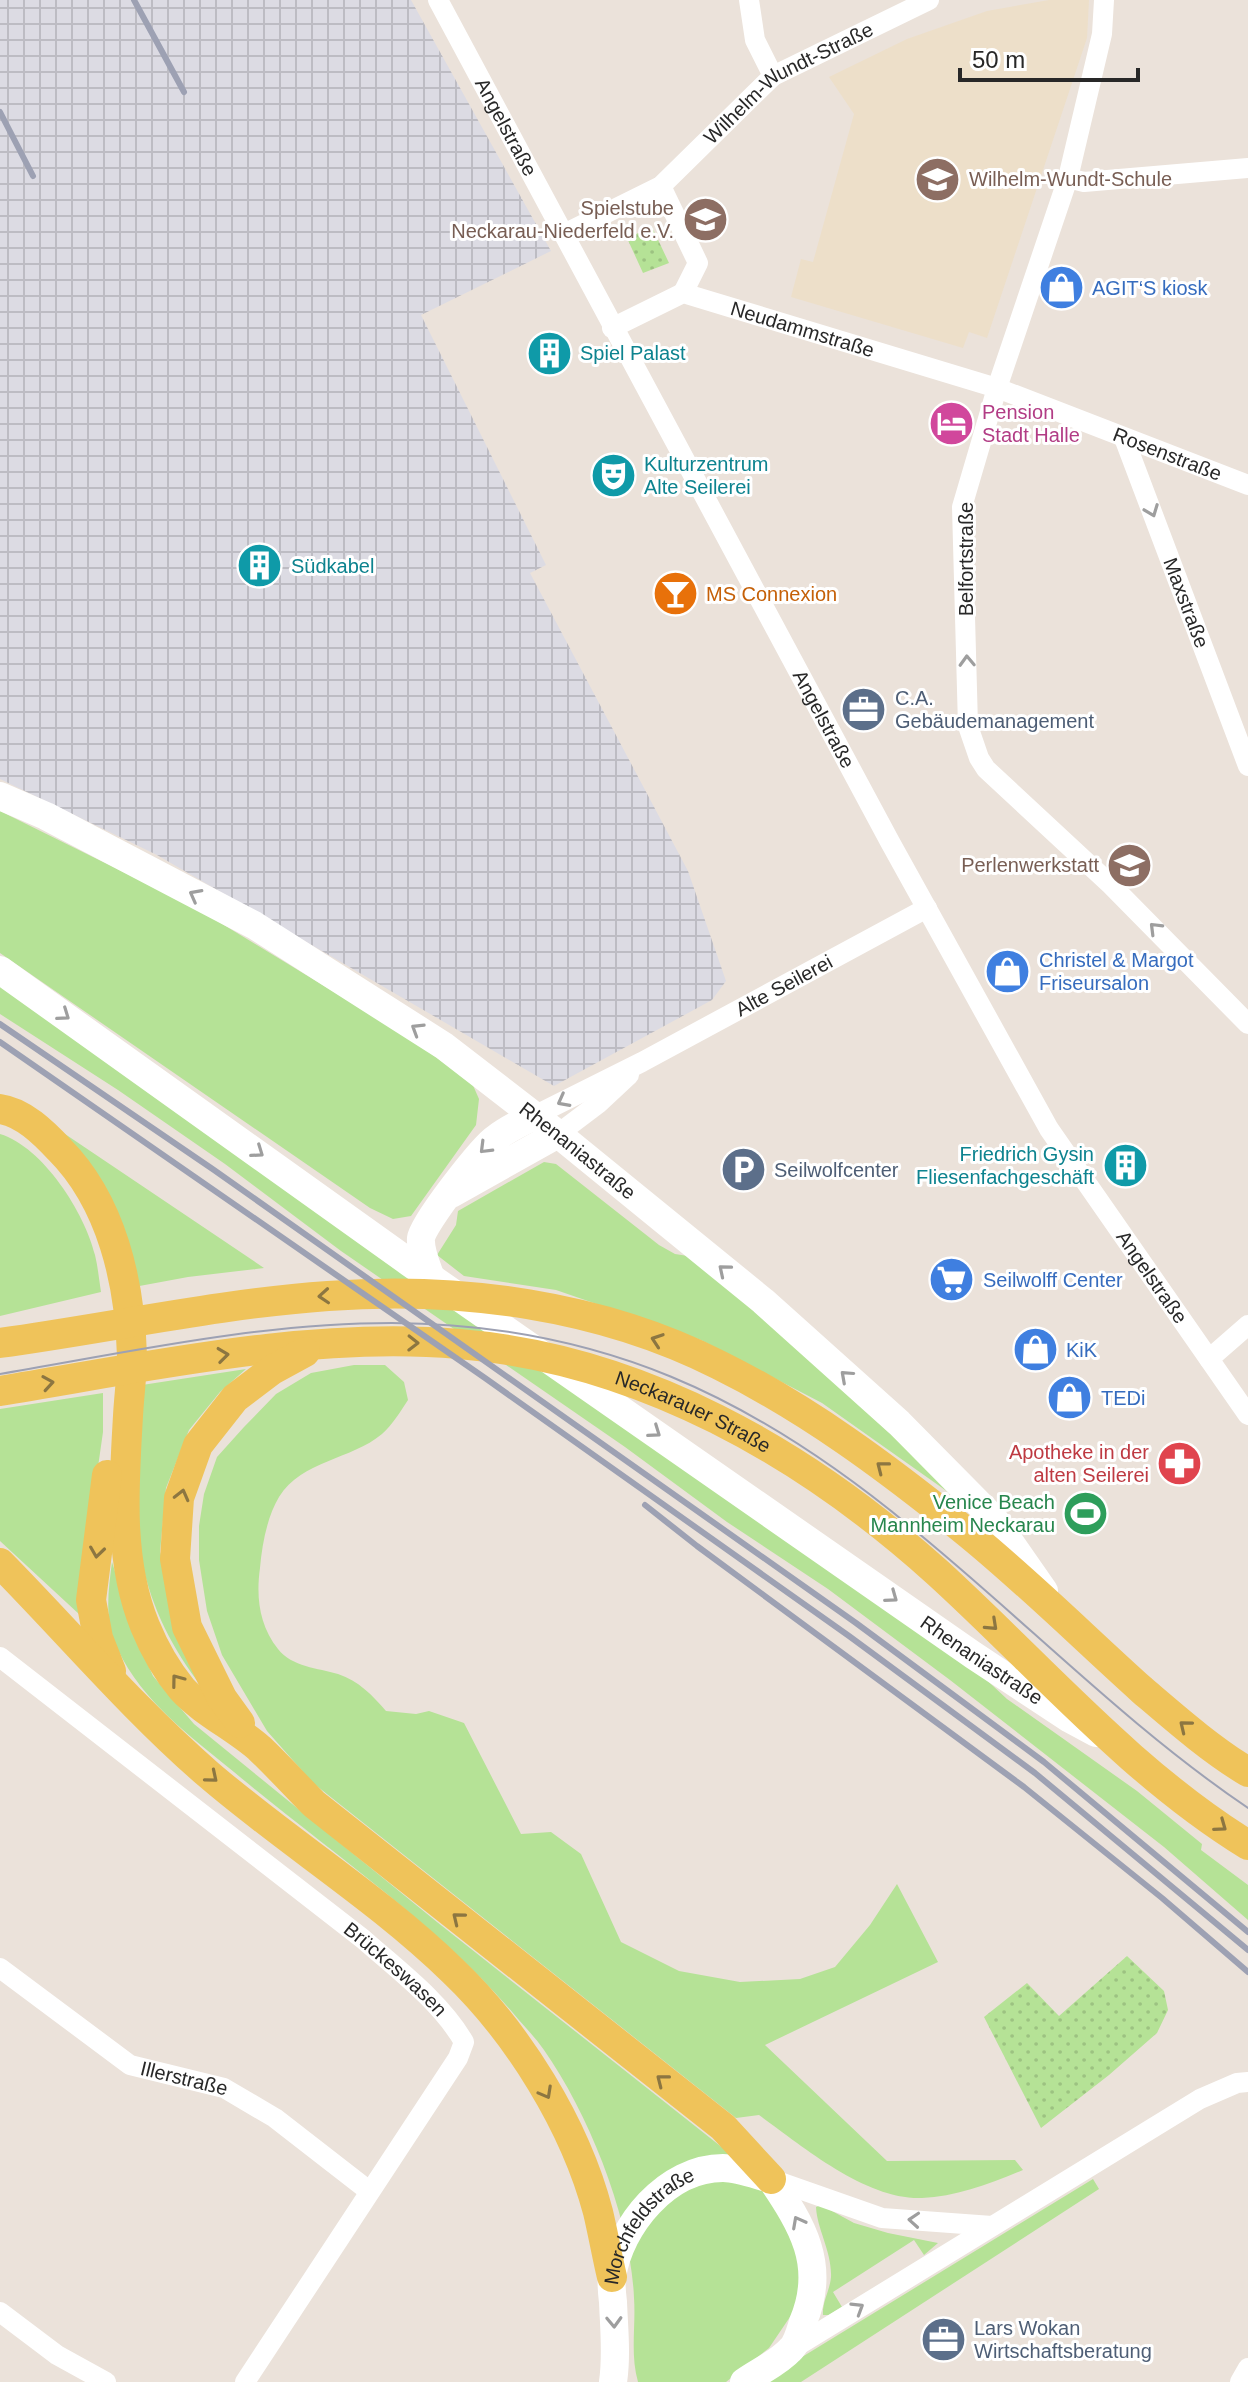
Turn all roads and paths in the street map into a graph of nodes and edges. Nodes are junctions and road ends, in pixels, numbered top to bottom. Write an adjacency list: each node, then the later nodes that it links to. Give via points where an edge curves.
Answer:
1 (438, 0): 9 (street, Angelstraße)
2 (749, 0): 5 (street, via 755,40)
3 (929, 0): 5 (street, Wilhelm-Wundt-Straße)
4 (1104, 0): 7 (street, Belfortstraße, via 1102,34)
5 (773, 76): 8 (street, Wilhelm-Wundt-Straße)
6 (1248, 168): 7 (street, via 1084,182)
7 (1068, 178): 12 (street, Belfortstraße)
8 (661, 186): 9 (street, Wilhelm-Wundt-Straße); 10 (street, via 698,263)
9 (564, 234): 11 (street, Angelstraße)
10 (683, 293): 11 (street); 12 (street, Neudammstraße)
11 (612, 328): 17 (street, Angelstraße)
12 (997, 388): 13 (street, Rosenstraße); 19 (street, Belfortstraße, one-way to 12, via 979,758 968,726 962,507)
13 (1124, 438): 14 (street, Rosenstraße); 15 (street, Maxstraße, one-way to 15)
14 (1248, 485)
15 (1247, 759)
16 (0, 796): 23 (street, Rhenaniastraße, one-way to 16, via 444,1046 254,925)
17 (927, 908): 21 (street, Alte Seilerei); 33 (street, Angelstraße, via 1049,1129)
18 (0, 970): 28 (street, Rhenaniastraße, one-way to 28)
19 (1241, 1004): 20 (street, Belfortstraße)
20 (1248, 1024)
21 (642, 1062): 23 (street, Alte Seilerei, one-way to 23); 25 (street, Alte Seilerei)
22 (0, 1109): 40 (main road, one-way to 22, via 183,1690 144,1624 123,1512 132,1357 126,1288 114,1241 95,1195 66,1155 41,1130)
23 (534, 1116): 25 (street, Rhenaniastraße); 26 (street, Alte Seilerei, one-way to 26, via 494,1139 467,1166)
24 (0, 1127): 39 (main road, one-way to 39, via 40,1150 67,1182 104,1248 118,1361 91,1600 98,1638)
25 (558, 1134): 26 (street, Alte Seilerei); 37 (street, Rhenaniastraße, one-way to 25, via 994,1519 899,1423 763,1301)
26 (450, 1195): 27 (street, Alte Seilerei)
27 (423, 1230): 28 (street); 29 (street, via 420,1241)
28 (374, 1235): 29 (street, Rhenaniastraße)
29 (430, 1275): 41 (street, Rhenaniastraße, one-way to 41, via 973,1655)
30 (1248, 1325): 33 (street)
31 (0, 1343): 37 (main road, one-way to 31, via 966,1532 798,1408 718,1364 611,1324 525,1303 430,1294 332,1295)
32 (325, 1345): 34 (main road, Neckarauer Straße, one-way to 32, via 218,1355); 40 (main road, one-way to 32, via 222,1698 187,1627 175,1559 179,1498 198,1445 235,1398 272,1370); 41 (main road, Neckarauer Straße, one-way to 41, via 455,1343 514,1350 599,1370 698,1409 834,1489 935,1571)
33 (1209, 1359): 35 (street, Angelstraße)
34 (0, 1391)
35 (1248, 1415)
36 (0, 1563): 39 (main road)
37 (1065, 1622): 42 (main road, one-way to 37, via 1184,1727)
38 (0, 1657): 47 (street, Brückeswasen, via 363,1939 454,2024 464,2042 458,2058)
39 (116, 1684): 51 (main road, one-way to 51, via 210,1776 409,1932 483,2002 529,2062 568,2137 597,2210)
40 (258, 1747): 46 (main road, one-way to 40, via 723,2127 314,1804)
41 (1121, 1747): 43 (main road, Neckarauer Straße, one-way to 43)
42 (1248, 1772)
43 (1248, 1845)
44 (0, 1968): 47 (street, Illerstraße, via 130,2065 224,2088 275,2118)
45 (1248, 2082): 49 (street, via 1200,2099)
46 (771, 2179): 48 (street, Morchfeldstraße, one-way to 46, via 882,2218); 51 (street, Morchfeldstraße, via 724,2168 674,2182 635,2221); 53 (street, one-way to 46, via 809,2310 813,2268 799,2220)
47 (369, 2191): 57 (street, Brückeswasen)
48 (947, 2223): 49 (street, Morchfeldstraße); 50 (street)
49 (992, 2226): 50 (street)
50 (956, 2248): 53 (street, one-way to 50)
51 (612, 2277): 55 (street, Morchfeldstraße, one-way to 55)
52 (0, 2312): 56 (street, via 57,2355)
53 (792, 2349): 58 (street)
54 (1248, 2368): 59 (street)
55 (617, 2377)
56 (106, 2382)
57 (245, 2382)
58 (744, 2382)
59 (1240, 2382)

